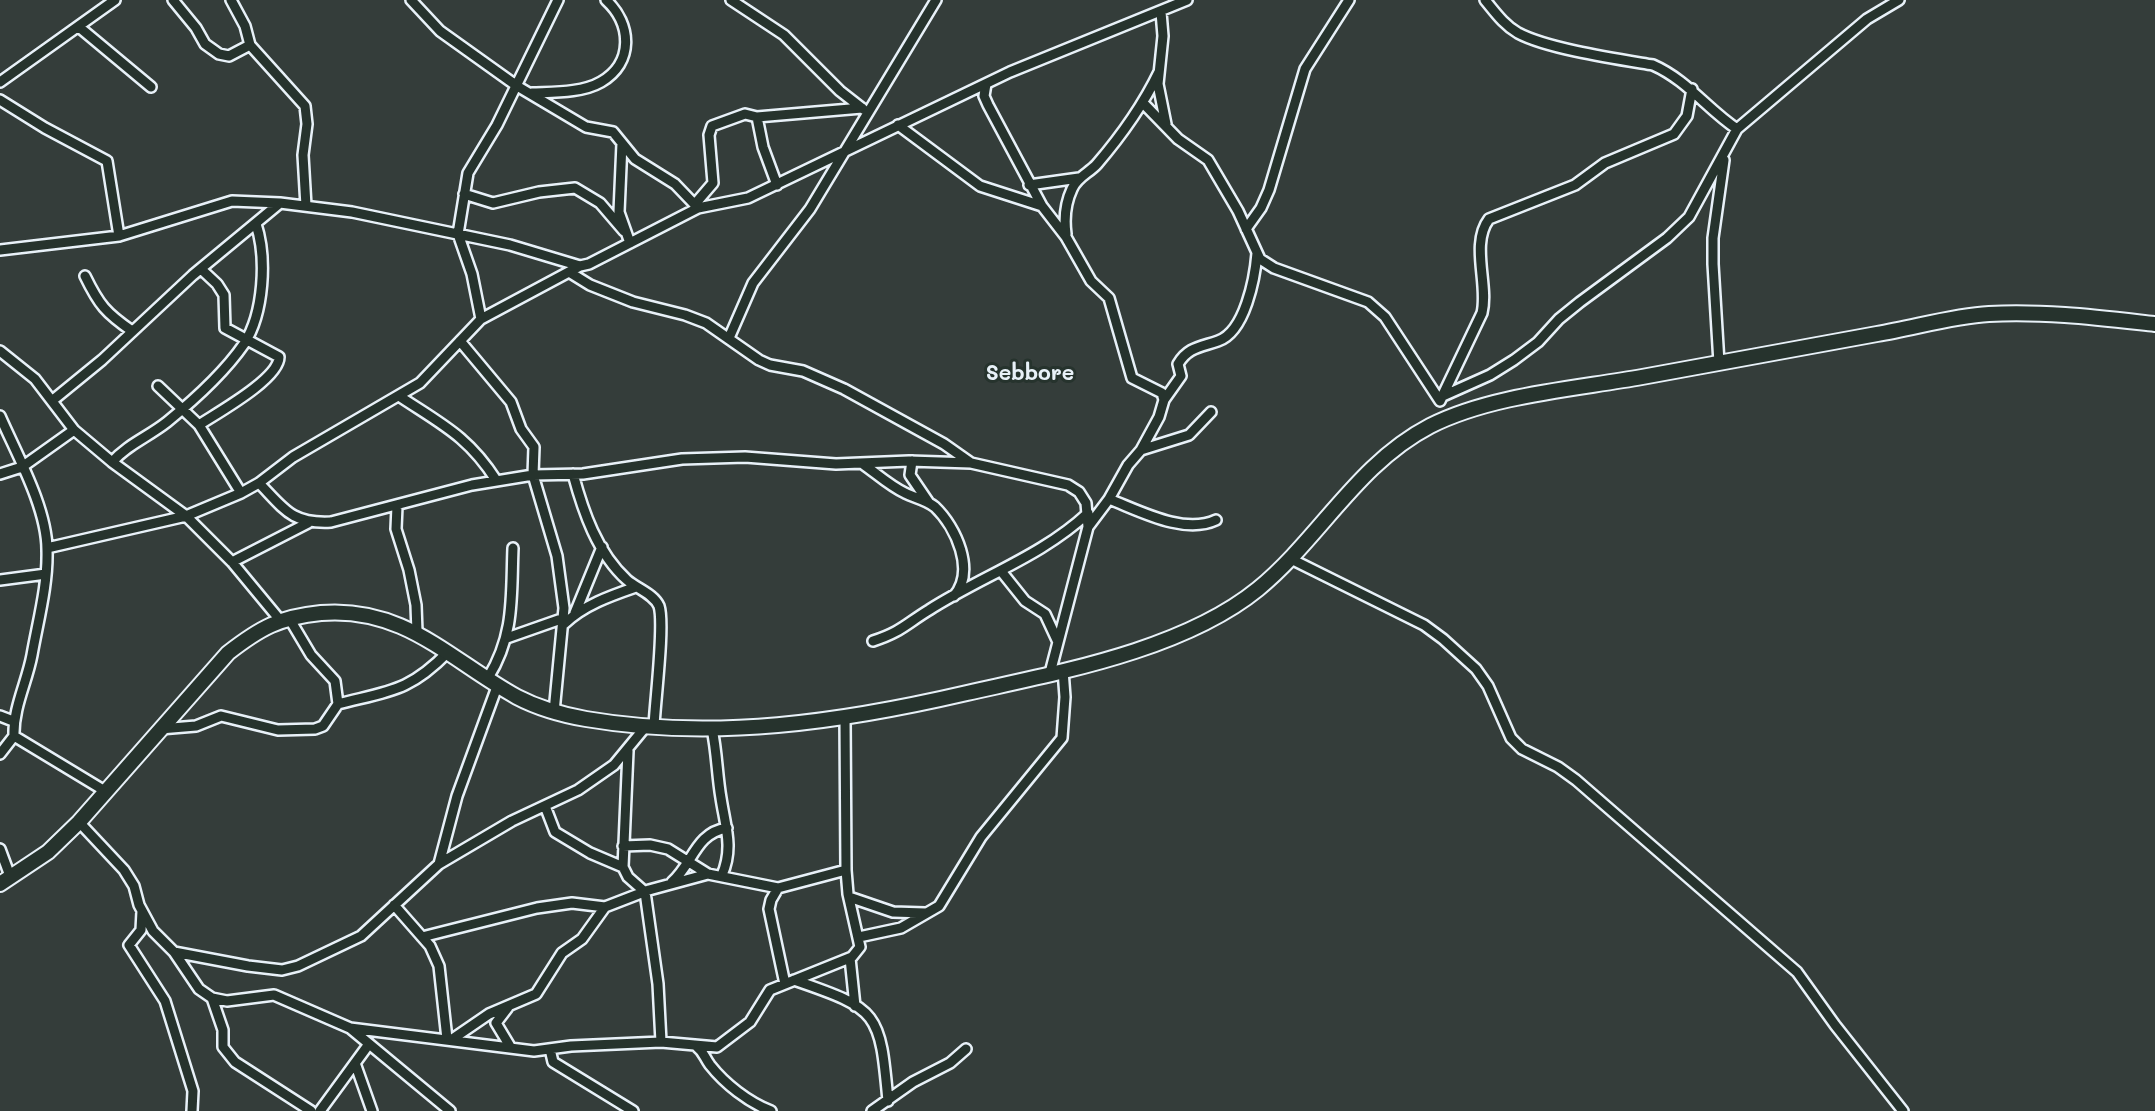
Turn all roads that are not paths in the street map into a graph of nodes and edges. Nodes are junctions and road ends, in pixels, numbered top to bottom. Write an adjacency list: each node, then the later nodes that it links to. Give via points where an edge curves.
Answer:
1 (114, 0): 16 (street)
2 (173, 0): 17 (street, via 213,51 229,56)
3 (231, 0): 17 (street)
4 (426, 0): 13 (street)
5 (558, 0): 21 (street)
6 (606, 0): 25 (street, via 624,23 627,41 623,57 601,82)
7 (936, 0): 29 (street)
8 (1187, 0): 14 (street)
9 (1349, 0): 46 (street, via 1305,69 1269,190)
10 (1485, 0): 24 (street, via 1517,32 1549,43 1653,65)
11 (1899, 0): 33 (street, via 1867,19)
12 (734, 1): 29 (street, via 784,35 840,91)
13 (413, 3): 21 (street, via 440,31)
14 (1173, 3): 15 (street)
15 (1161, 12): 18 (street); 20 (street)
16 (79, 27): 19 (street); 22 (street)
17 (250, 45): 42 (street, via 305,106)
18 (1159, 72): 28 (street); 31 (street)
19 (0, 82)
20 (986, 84): 23 (street); 26 (street)
21 (517, 86): 25 (street); 40 (street, via 468,173)
22 (151, 87)
23 (974, 89): 26 (street); 32 (street)
24 (1692, 89): 33 (street); 68 (street, via 1690,106 1674,134 1605,163 1575,185 1489,219 1483,228 1482,313)
25 (530, 93): 34 (street, via 586,127 613,132)
26 (984, 96): 39 (street)
27 (0, 99): 49 (street, via 107,161)
28 (1143, 103): 31 (street); 37 (street, via 1097,164)
29 (865, 110): 30 (street); 35 (street)
30 (758, 117): 38 (street, via 756,123); 43 (street, via 745,114 712,126 709,135 713,183)
31 (1166, 124): 46 (street, via 1178,139 1208,160)
32 (898, 125): 35 (street); 44 (street, via 980,186)
33 (1737, 129): 36 (street)
34 (622, 142): 43 (street, via 636,159 675,184); 47 (street, via 619,212)
35 (847, 149): 38 (street); 62 (street, via 810,209 753,283)
36 (1724, 155): 65 (street, via 1713,238); 68 (street, via 1689,217 1667,238 1573,308 1514,360)
37 (1079, 178): 39 (street); 50 (street, via 1067,202)
38 (777, 185): 43 (street, via 748,198)
39 (1029, 185): 44 (street)
40 (464, 194): 47 (street, via 493,203 575,188 600,203); 48 (street)
41 (280, 203): 42 (street); 45 (street); 49 (street, via 232,201)
42 (306, 206): 48 (street)
43 (697, 206): 51 (street)
44 (1042, 206): 50 (street)
45 (256, 224): 55 (street); 61 (street, via 262,242 262,273)
46 (1246, 229): 53 (street)
47 (624, 231): 51 (street)
48 (458, 234): 54 (street); 58 (street, via 472,274)
49 (119, 236): 52 (street)
50 (1066, 237): 70 (street, via 1091,281 1109,298 1132,378 1162,393)
51 (630, 243): 54 (street)
52 (0, 250)
53 (1257, 251): 68 (street, via 1260,259 1274,268 1368,302 1384,317); 70 (street, via 1256,270 1243,314 1225,337 1194,348 1182,357 1178,364 1181,376)
54 (580, 266): 56 (street)
55 (201, 269): 60 (street); 61 (street, via 224,295 225,328)
56 (569, 272): 58 (street); 62 (street, via 633,302 706,323)
57 (85, 276): 60 (street, via 99,305)
58 (481, 319): 63 (street)
59 (2155, 324): 65 (main road, via 2060,315 1982,314)
60 (132, 331): 69 (street)
61 (247, 338): 71 (street, via 232,359); 75 (street, via 279,357 277,367 261,383)
62 (729, 338): 80 (street, via 770,365 803,371 871,403)
63 (459, 341): 67 (street, via 420,382); 85 (street, via 511,402 521,429 534,447)
64 (0, 351): 69 (street, via 35,379)
65 (1719, 363): 74 (main road, via 1548,393)
66 (158, 386): 71 (street)
67 (399, 396): 86 (street, via 464,439); 87 (street, via 293,457)
68 (1441, 398): 74 (street)
69 (53, 400): 76 (street)
70 (1164, 400): 77 (street)
71 (183, 408): 75 (street); 79 (street, via 165,424 126,447)
72 (1211, 412): 77 (street, via 1189,435)
73 (0, 416): 82 (street)
74 (1451, 418): 100 (main road, via 1378,460)
75 (199, 425): 88 (street)
76 (74, 430): 79 (street); 82 (street)
77 (1141, 450): 89 (street)
78 (912, 461): 80 (street); 81 (street); 90 (street, via 910,475)
79 (112, 462): 93 (street)
80 (971, 463): 92 (street, via 1068,485 1079,492)
81 (863, 464): 84 (street, via 682,459); 90 (street, via 894,487)
82 (22, 467): 83 (street); 98 (street, via 38,506)
83 (0, 474)
84 (573, 474): 85 (street); 97 (street)
85 (533, 475): 86 (street); 109 (street, via 557,556)
86 (496, 480): 91 (street)
87 (259, 483): 88 (street); 95 (street, via 286,510)
88 (241, 494): 93 (street)
89 (1109, 499): 94 (street, via 1188,525); 96 (street)
90 (929, 503): 106 (street, via 942,516 962,550 961,584)
91 (397, 506): 95 (street, via 331,522); 110 (street, via 396,529 409,570)
92 (1088, 513): 96 (street); 102 (street, via 1054,540)
93 (186, 516): 98 (street); 101 (street)
94 (1216, 520)
95 (308, 523): 101 (street)
96 (1088, 527): 113 (street)
97 (602, 547): 105 (street); 107 (street)
98 (47, 548): 103 (street)
99 (513, 548): 111 (street)
100 (1290, 559): 115 (main road, via 1259,589 1208,622 1152,646); 179 (street, via 1424,625 1465,656 1488,686 1511,738 1522,749 1576,780 1797,972)
101 (232, 562): 108 (street)
102 (1001, 571): 106 (street); 113 (street, via 1025,601 1045,614)
103 (46, 574): 104 (street); 121 (street, via 31,660)
104 (0, 580)
105 (636, 587): 107 (street); 122 (street, via 658,606 660,638)
106 (953, 598): 112 (street, via 930,609 906,628)
107 (576, 613): 109 (street)
108 (285, 619): 110 (main road, via 334,612 360,613); 117 (street, via 335,681); 123 (main road, via 256,631 228,653)
109 (564, 621): 111 (street); 118 (street)
110 (417, 632): 114 (main road)
111 (507, 638): 116 (street)
112 (873, 641)
113 (1058, 642): 115 (street)
114 (447, 652): 116 (main road); 117 (street, via 421,678 386,693)
115 (1056, 671): 120 (main road); 150 (street, via 1065,697 1062,738 981,837 939,906)
116 (493, 681): 118 (main road); 136 (street)
117 (338, 704): 123 (street, via 323,726 315,729 278,730 222,716 195,726)
118 (554, 711): 122 (main road, via 585,719)
119 (0, 716): 121 (street)
120 (845, 718): 124 (main road, via 788,726); 138 (street)
121 (14, 721): 125 (street)
122 (651, 725): 124 (main road); 126 (street)
123 (160, 729): 128 (main road)
124 (712, 729): 131 (street)
125 (14, 736): 127 (street); 128 (street)
126 (628, 751): 129 (street, via 578,790); 132 (street)
127 (0, 754)
128 (105, 791): 130 (main road)
129 (545, 806): 136 (street); 137 (street, via 555,832)
130 (79, 822): 142 (main road, via 48,852); 149 (street, via 124,870)
131 (728, 828): 134 (street, via 706,836); 135 (street)
132 (623, 846): 134 (street, via 668,849); 137 (street)
133 (0, 849): 142 (street)
134 (687, 861): 139 (street); 143 (street, via 685,870)
135 (727, 862): 140 (street); 141 (street)
136 (439, 864): 147 (street)
137 (623, 867): 145 (street)
138 (846, 870): 144 (street); 146 (street)
139 (708, 874): 140 (street); 143 (street)
140 (722, 875): 141 (street)
141 (738, 879): 144 (street)
142 (5, 880)
143 (667, 885): 145 (street)
144 (778, 888): 155 (street, via 769,909)
145 (645, 892): 148 (street); 161 (street, via 658,984)
146 (849, 897): 150 (street, via 893,912); 152 (street)
147 (394, 905): 151 (street); 153 (street, via 361,936 282,970)
148 (605, 907): 151 (street, via 572,903 537,908); 157 (street, via 582,939 562,953 538,992)
149 (142, 911): 153 (street, via 153,931); 170 (street, via 141,930 129,945 165,1001 193,1091)
150 (925, 914): 152 (street, via 901,928)
151 (422, 936): 160 (street, via 439,966)
152 (859, 937): 154 (street, via 857,954)
153 (174, 952): 156 (street, via 192,981)
154 (850, 958): 155 (street); 158 (street)
155 (789, 982): 158 (street, via 834,993); 163 (street, via 770,990 750,1022 717,1047)
156 (212, 998): 159 (street, via 227,1001 274,994); 171 (street, via 224,1030 223,1047 236,1062)
157 (513, 1002): 160 (street); 164 (street, via 496,1023)
158 (855, 1005): 169 (street, via 871,1018 879,1034)
159 (350, 1028): 160 (street); 162 (street)
160 (449, 1039): 164 (street)
161 (661, 1042): 163 (street); 165 (street)
162 (369, 1044): 167 (street); 168 (street)
163 (693, 1045): 177 (street, via 742,1094)
164 (511, 1048): 165 (street)
165 (550, 1048): 176 (street, via 553,1062)
166 (966, 1049): 169 (street)
167 (355, 1063): 172 (street); 173 (street)
168 (434, 1098): 174 (street); 175 (street)
169 (888, 1101): 178 (street)
170 (192, 1111)
171 (310, 1111)
172 (320, 1111)
173 (372, 1111)
174 (432, 1111)
175 (450, 1111)
176 (633, 1111)
177 (771, 1111)
178 (872, 1111)
179 (1903, 1111)

